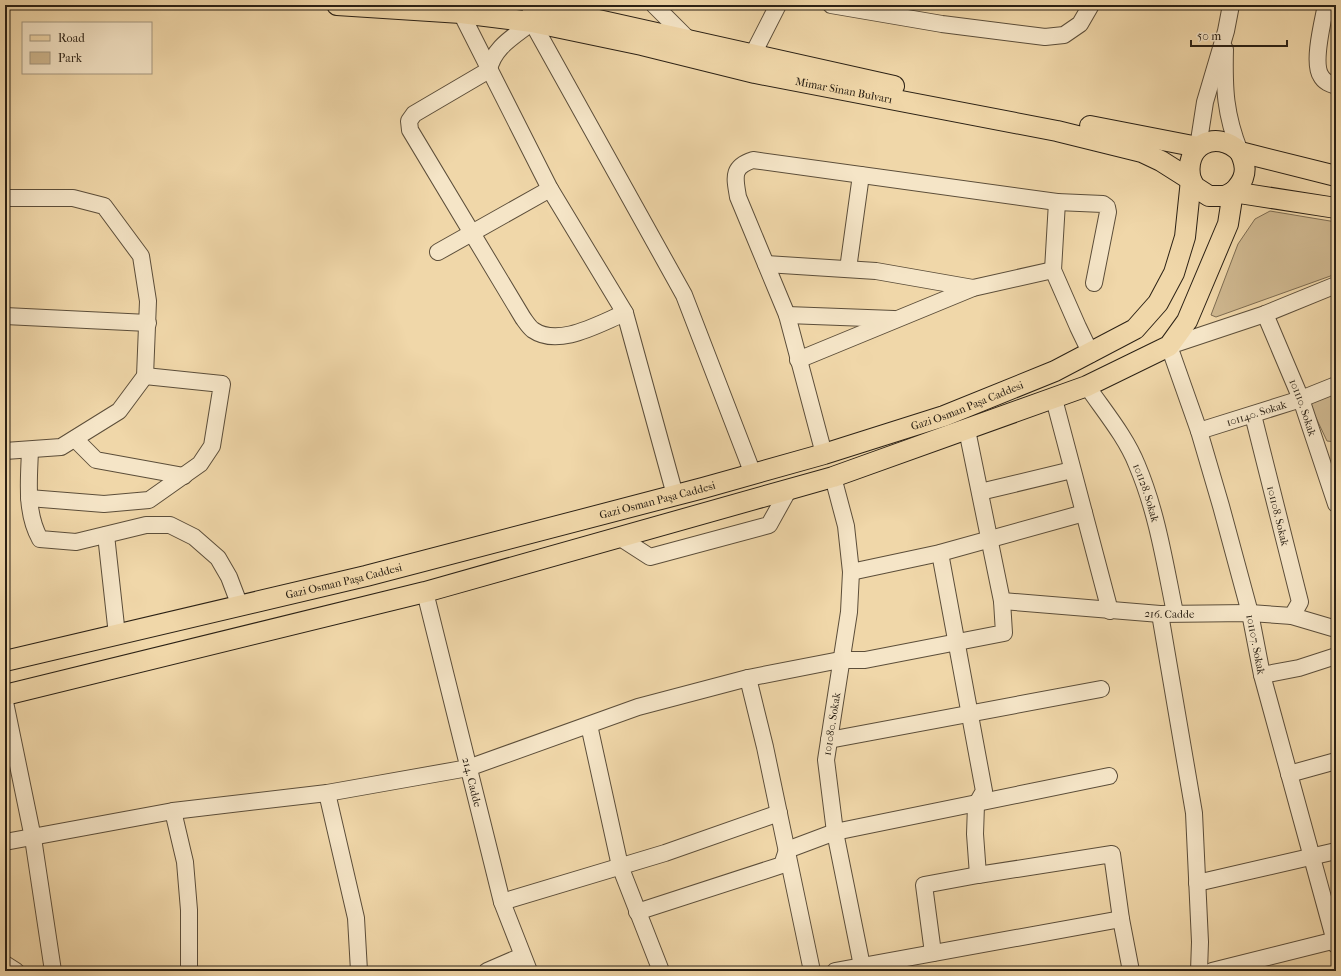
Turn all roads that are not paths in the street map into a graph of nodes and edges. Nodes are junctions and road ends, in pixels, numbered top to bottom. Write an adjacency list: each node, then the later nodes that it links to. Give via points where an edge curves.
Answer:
1 (337, 5): 11 (main road, Mimar Sinan Bulvarı)
2 (654, 5): 14 (street)
3 (778, 5): 15 (street)
4 (831, 5): 5 (street, via 942,24 1045,37 1064,35 1080,24)
5 (1091, 5)
6 (1231, 5): 12 (street)
7 (1326, 5): 17 (street, via 1317,62 1319,75)
8 (488, 10): 10 (main road, Mimar Sinan Bulvarı); 11 (main road, Mimar Sinan Bulvarı)
9 (584, 11): 10 (main road, Mimar Sinan Bulvarı); 13 (street); 14 (main road, Mimar Sinan Bulvarı)
10 (537, 12): 13 (main road, Mimar Sinan Bulvarı); 16 (street, via 502,46 491,60); 58 (street, via 684,295)
11 (461, 13): 16 (street)
12 (1226, 31): 18 (street, via 1205,102); 19 (street, via 1224,89 1227,110)
13 (597, 37): 22 (main road, Mimar Sinan Bulvarı, via 642,45 755,73 1056,131 1142,152)
14 (688, 38): 15 (main road, Mimar Sinan Bulvarı)
15 (753, 54): 18 (main road, Mimar Sinan Bulvarı, via 968,101)
16 (489, 70): 23 (street); 28 (street, via 414,114 409,121 410,130)
17 (1336, 86)
18 (1198, 147): 19 (main road, via 1215,140 1225,141); 22 (main road, via 1189,162)
19 (1240, 152): 21 (main road); 24 (main road, via 1246,169 1244,178)
20 (861, 175): 26 (street); 30 (street, via 753,160 743,163 737,170 735,179 738,197); 31 (street)
21 (1336, 176)
22 (1191, 180): 24 (main road, Mimar Sinan Bulvarı, via 1195,187 1209,196 1225,196); 43 (main road, Gazi Osman Paşa Caddesi, via 1185,237 1174,273 1158,303 1135,329)
23 (550, 189): 28 (street); 36 (street)
24 (1233, 192): 27 (main road, Mimar Sinan Bulvarı); 42 (main road, Gazi Osman Paşa Caddesi, via 1228,224 1187,321)
25 (5, 198): 41 (street, via 73,198 104,206 141,256 148,301)
26 (1057, 202): 32 (street); 33 (street, via 1103,204 1107,207)
27 (1336, 208)
28 (472, 233): 29 (street); 36 (street, via 523,318 533,330 547,336 566,337)
29 (438, 252)
30 (766, 264): 31 (street); 38 (street)
31 (848, 269): 35 (street, via 876,271)
32 (1053, 270): 35 (street); 43 (street)
33 (1094, 283)
34 (1336, 285): 37 (street, Gazi Osman Paşa Caddesi)
35 (973, 288): 40 (street)
36 (625, 313): 63 (street)
37 (1265, 314): 42 (street, Gazi Osman Paşa Caddesi); 49 (street, 101110. Sokak)
38 (787, 315): 40 (street); 44 (street)
39 (5, 316): 41 (street)
40 (900, 319): 44 (street)
41 (148, 323): 45 (street)
42 (1169, 346): 47 (main road, Gazi Osman Paşa Caddesi); 52 (street, 101107. Sokak)
43 (1091, 354): 56 (main road, Gazi Osman Paşa Caddesi, via 944,416)
44 (798, 360): 56 (street)
45 (145, 376): 53 (street, via 119,411); 59 (street, via 222,384 212,446 200,464)
46 (1336, 384): 49 (street, 101140. Sokak)
47 (1087, 386): 48 (main road, Gazi Osman Paşa Caddesi); 77 (street, 101128. Sokak, via 1126,443 1137,465 1158,532)
48 (1054, 398): 51 (main road, Gazi Osman Paşa Caddesi); 57 (street)
49 (1301, 399): 50 (street, 101140. Sokak); 65 (street, 101110. Sokak)
50 (1253, 415): 52 (street, 101140. Sokak); 78 (street, 101108. Sokak, via 1300,602)
51 (967, 430): 60 (main road, Gazi Osman Paşa Caddesi); 62 (street)
52 (1199, 431): 76 (street, 101107. Sokak)
53 (75, 439): 54 (street, via 61,447); 59 (street, via 96,460)
54 (30, 450): 55 (street); 64 (street)
55 (5, 451)
56 (824, 454): 58 (main road, Gazi Osman Paşa Caddesi)
57 (1072, 470): 62 (street); 66 (street)
58 (753, 474): 63 (main road, Gazi Osman Paşa Caddesi)
59 (184, 476): 64 (street, via 150,500 104,504)
60 (833, 477): 61 (main road, Gazi Osman Paşa Caddesi); 71 (street, 101080. Sokak, via 846,526)
61 (789, 490): 68 (main road, Gazi Osman Paşa Caddesi); 68 (street, via 768,525 650,557)
62 (980, 492): 69 (street)
63 (675, 494): 74 (main road, Gazi Osman Paşa Caddesi, via 366,576)
64 (29, 498): 67 (street, via 33,526 40,539 76,542)
65 (1336, 504)
66 (1084, 513): 69 (street); 75 (street)
67 (106, 535): 74 (street, via 146,525 170,525 194,537 218,558 229,577); 80 (street)
68 (619, 537): 72 (main road, Gazi Osman Paşa Caddesi)
69 (989, 539): 70 (street); 73 (street)
70 (940, 553): 71 (street); 81 (street)
71 (851, 572): 83 (street, 101080. Sokak, via 849,612)
72 (425, 592): 88 (main road, Gazi Osman Paşa Caddesi); 94 (street, 214. Cadde)
73 (1002, 602): 75 (street, 216. Cadde); 81 (street, via 1004,633)
74 (240, 606): 80 (main road, Gazi Osman Paşa Caddesi)
75 (1110, 611): 77 (street, 216. Cadde)
76 (1250, 613): 77 (street, 216. Cadde); 78 (street, 216. Cadde); 85 (street, 101107. Sokak)
77 (1167, 614): 109 (street, 101128. Sokak, via 1194,813)
78 (1292, 616): 79 (street, 216. Cadde)
79 (1336, 629)
80 (117, 635): 84 (main road, Gazi Osman Paşa Caddesi)
81 (955, 641): 83 (street, via 865,660); 90 (street)
82 (1336, 656): 85 (street)
83 (840, 660): 86 (street); 92 (street, 101080. Sokak)
84 (5, 661)
85 (1262, 676): 95 (street, 101107. Sokak)
86 (748, 678): 91 (street, via 638,708); 100 (street)
87 (1101, 689): 90 (street)
88 (5, 695)
89 (5, 702): 102 (street)
90 (969, 715): 92 (street); 98 (street, via 984,791)
91 (589, 725): 94 (street); 107 (street)
92 (829, 740): 101 (street, 101080. Sokak, via 826,760)
93 (1336, 760): 95 (street)
94 (468, 768): 97 (street); 110 (street, 214. Cadde)
95 (1289, 774): 106 (street, 101107. Sokak)
96 (1109, 776): 98 (street)
97 (327, 793): 99 (street); 121 (street, via 356,918)
98 (976, 804): 101 (street); 108 (street)
99 (173, 811): 102 (street); 120 (street, via 186,876)
100 (779, 814): 104 (street); 107 (street)
101 (835, 832): 104 (street); 117 (street, 101080. Sokak)
102 (33, 838): 103 (street); 119 (street)
103 (5, 842)
104 (787, 850): 111 (street, via 782,865); 124 (street)
105 (1336, 851): 106 (street)
106 (1312, 857): 109 (street); 113 (street, 101107. Sokak)
107 (620, 866): 110 (street); 111 (street)
108 (978, 875): 112 (street, via 1112,854); 114 (street, via 924,885)
109 (1197, 883): 127 (street, 101128. Sokak)
110 (502, 902): 116 (street, 214. Cadde)
111 (637, 912): 123 (street)
112 (1121, 919): 114 (street); 126 (street)
113 (1336, 941): 128 (street)
114 (933, 953): 117 (street)
115 (5, 964): 118 (street)
116 (525, 964): 122 (street)
117 (862, 969): 125 (street)
118 (16, 971)
119 (53, 971)
120 (189, 971)
121 (359, 971)
122 (487, 971)
123 (661, 971)
124 (812, 971)
125 (835, 971)
126 (1131, 971)
127 (1199, 971)
128 (1212, 971)

